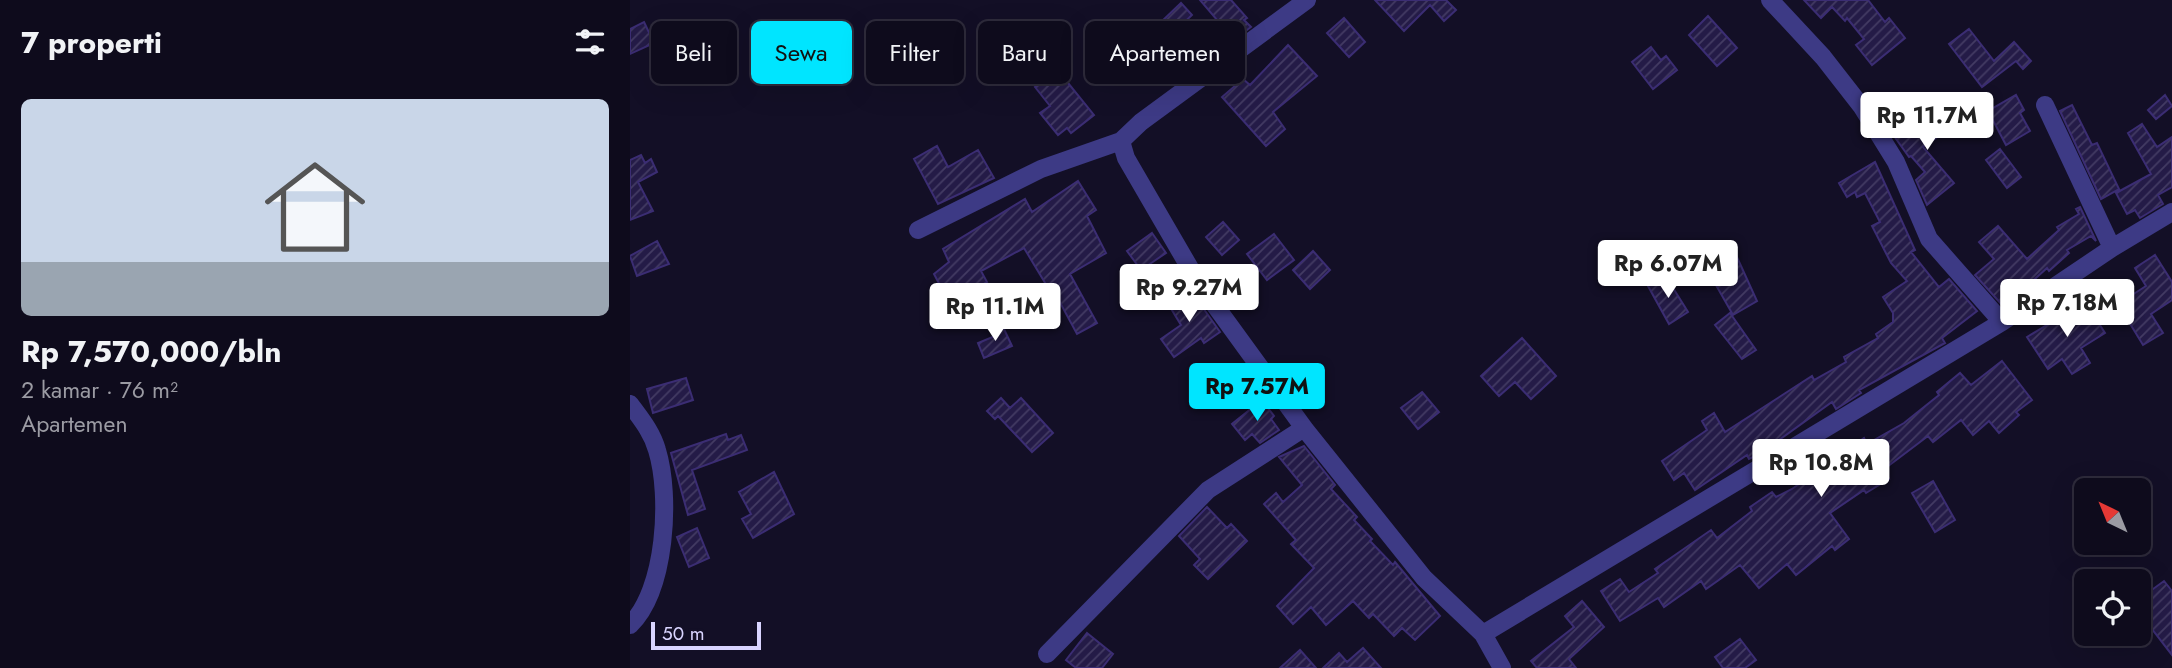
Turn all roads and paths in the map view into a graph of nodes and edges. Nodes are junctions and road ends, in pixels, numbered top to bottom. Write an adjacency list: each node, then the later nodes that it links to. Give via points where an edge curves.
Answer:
1 (1307, 0): 4 (street)
2 (1770, 0): 8 (street, via 1862,107 1896,162 1922,229)
3 (2045, 105): 7 (street)
4 (1121, 141): 6 (street, via 1041,169); 10 (street, via 1137,183 1198,282)
5 (2172, 212): 7 (street)
6 (918, 230)
7 (2112, 248): 8 (street)
8 (2002, 322): 12 (street)
9 (630, 404): 11 (street, via 655,443 663,502 656,576 646,605)
10 (1304, 428): 12 (street, via 1424,578); 13 (street, via 1208,490)
11 (630, 625)
12 (1483, 634): 14 (street)
13 (1047, 654)
14 (1502, 668)

